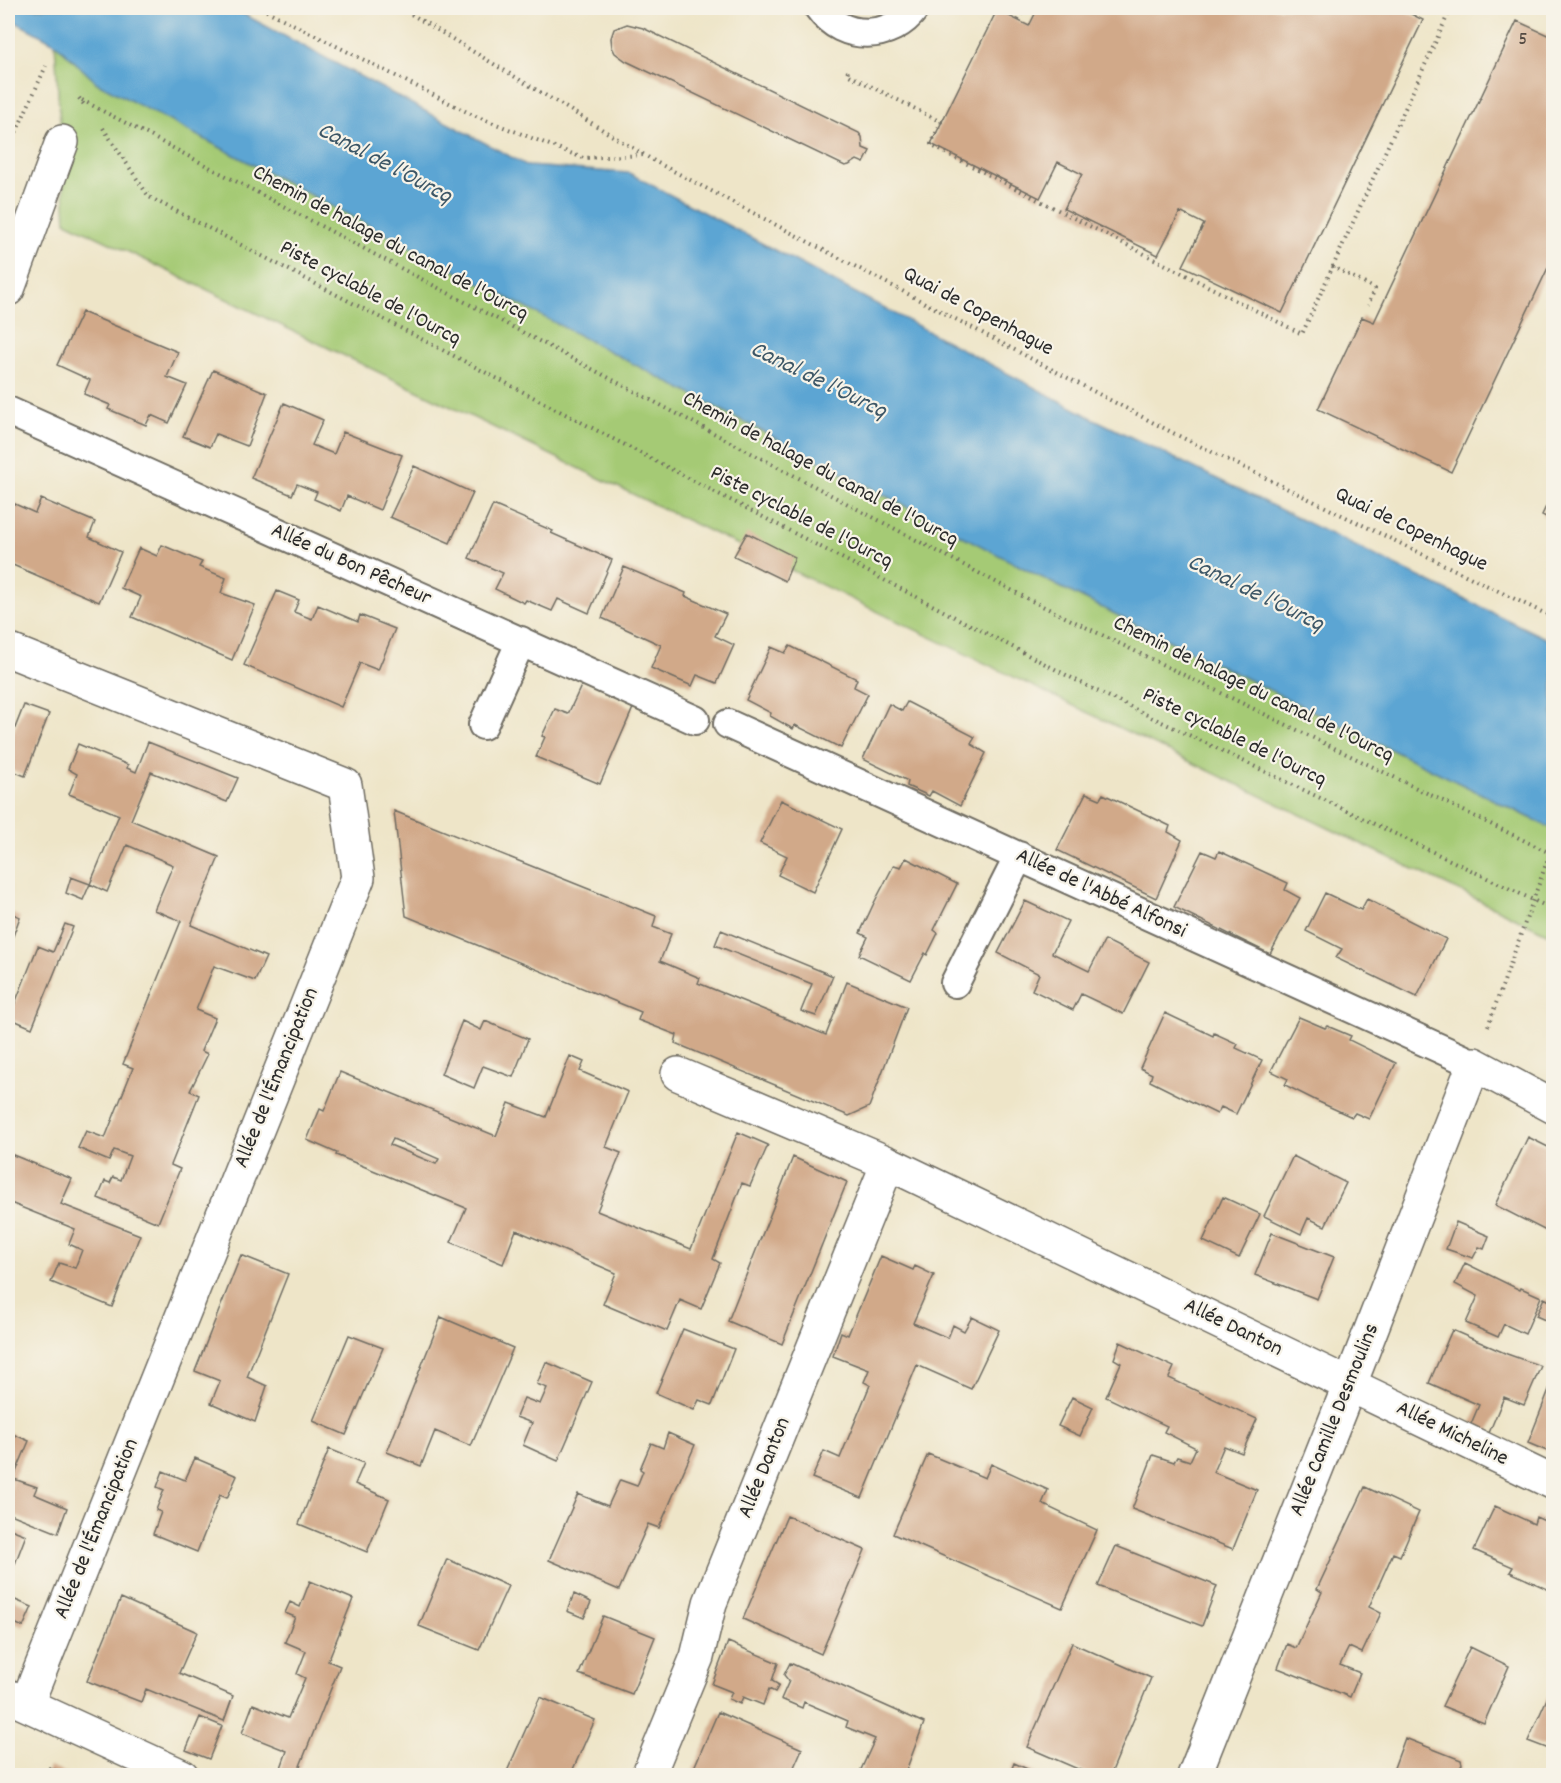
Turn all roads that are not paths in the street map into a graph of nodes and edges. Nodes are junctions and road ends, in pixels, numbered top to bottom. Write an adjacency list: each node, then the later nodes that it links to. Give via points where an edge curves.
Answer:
1 (819, 8): 2 (lane, via 841,27 861,34 881,32 900,24)
2 (915, 8)
3 (62, 142): 4 (street)
4 (8, 290)
5 (8, 411): 6 (lane, Allée du Bon Pêcheur)
6 (521, 641): 8 (lane, Allée du Bon Pêcheur); 10 (lane)
7 (8, 650): 19 (street, Allée de l'Émancipation, via 345,785 358,878)
8 (695, 720)
9 (728, 724): 11 (lane, Allée de l'Abbé Alfonsi)
10 (483, 725)
11 (1019, 856): 12 (lane); 13 (lane, Allée de l'Abbé Alfonsi)
12 (955, 983)
13 (1474, 1064): 15 (street); 17 (street, Allée Camille Desmoulins)
14 (678, 1074): 16 (street, Allée Danton)
15 (1554, 1107)
16 (888, 1163): 17 (street, Allée Danton); 21 (street, Allée Danton, via 710,1603 697,1657)
17 (1350, 1384): 18 (street, Allée Micheline); 22 (street, Allée Camille Desmoulins)
18 (1554, 1483)
19 (17, 1700): 20 (street, Allée de l'Émancipation)
20 (182, 1776)
21 (648, 1776)
22 (1194, 1776)

